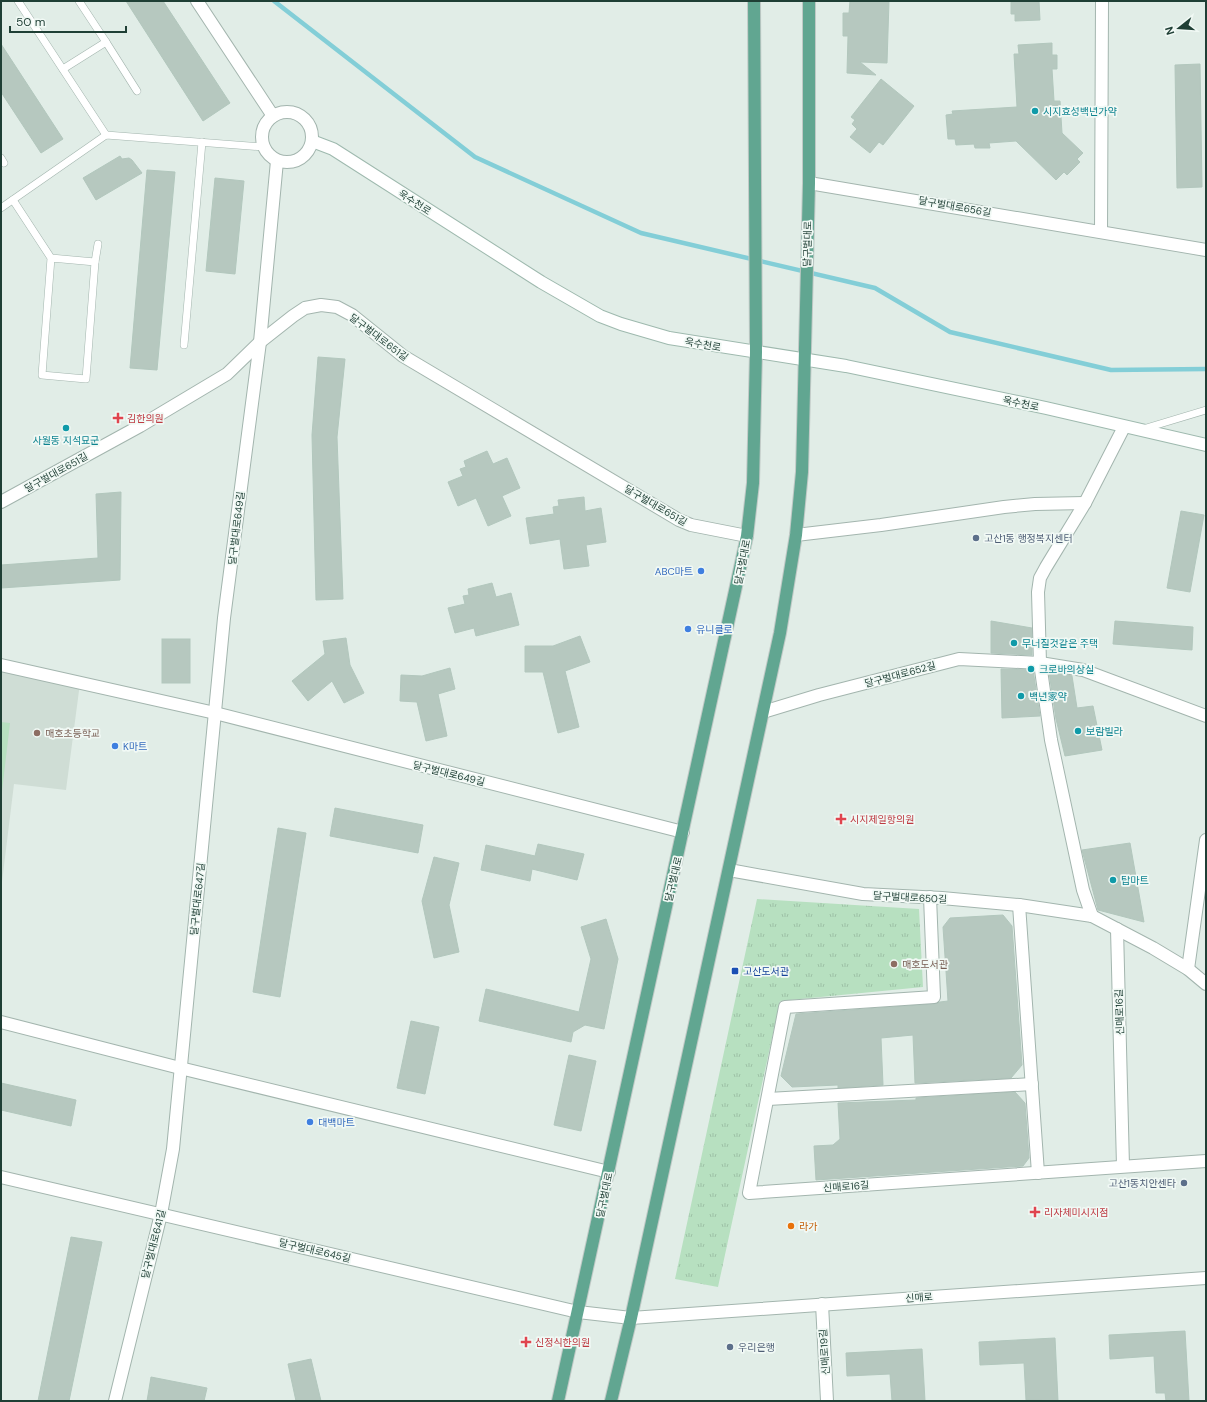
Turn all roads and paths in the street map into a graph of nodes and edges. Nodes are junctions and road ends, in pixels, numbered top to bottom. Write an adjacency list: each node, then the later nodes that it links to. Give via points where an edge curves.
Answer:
1 (18, 1): 8 (lane)
2 (79, 1): 7 (lane)
3 (196, 1): 10 (street)
4 (754, 1): 26 (main road, 달구벌대로)
5 (809, 1): 16 (main road, 달구벌대로)
6 (1102, 1): 19 (street)
7 (106, 42): 8 (lane); 9 (lane)
8 (63, 69): 11 (lane)
9 (137, 91)
10 (273, 116): 12 (street, via 283,112 299,115 310,127); 14 (street, via 261,134)
11 (106, 135): 13 (lane); 17 (lane)
12 (312, 141): 15 (street, via 308,152 302,158 286,163); 26 (street, 욱수천로, via 333,149 541,282 600,316 669,338)
13 (202, 142): 14 (lane); 25 (lane)
14 (264, 147): 15 (street)
15 (277, 161): 24 (street)
16 (809, 182): 19 (street, 달구벌대로656길); 27 (main road, 달구벌대로)
17 (13, 200): 18 (lane); 22 (lane)
18 (1, 208)
19 (1101, 232): 21 (street, 달구벌대로656길)
20 (98, 244): 23 (lane)
21 (1206, 250)
22 (51, 258): 23 (lane); 23 (lane, via 42,375 86,379)
23 (95, 262)
24 (260, 342): 32 (street, 달구벌대로651길, via 227,374 140,426); 35 (street, 달구벌대로651길, via 305,308 321,305 337,307 352,315 403,356 679,520 691,525); 39 (street, 달구벌대로649길, via 224,618)
25 (184, 345)
26 (756, 352): 27 (street, 욱수천로); 35 (main road, 달구벌대로, via 753,483)
27 (805, 360): 29 (street, 욱수천로, via 846,366 1046,408); 34 (main road, 달구벌대로, via 802,472)
28 (1206, 410): 30 (lane, 욱수천로)
29 (1124, 427): 30 (street, 욱수천로); 33 (street)
30 (1139, 430): 31 (street, 욱수천로)
31 (1206, 445)
32 (1, 502)
33 (1085, 504): 34 (street, via 1004,507); 36 (street, via 1040,578)
34 (796, 535): 38 (main road, 달구벌대로, via 780,633)
35 (748, 536): 41 (main road, 달구벌대로)
36 (1040, 663): 38 (street, 달구벌대로652길, via 959,659); 40 (street, 달구벌대로652길, via 1083,670); 46 (street, via 1051,740)
37 (1, 665): 39 (street, 달구벌대로649길)
38 (763, 712): 43 (main road, 달구벌대로)
39 (215, 713): 41 (street, 달구벌대로649길); 51 (street, 달구벌대로647길)
40 (1206, 716)
41 (683, 832): 57 (main road, 달구벌대로)
42 (1206, 840): 48 (street)
43 (728, 870): 44 (street, 달구벌대로650길, via 863,894); 64 (main road, 달구벌대로)
44 (930, 898): 45 (street, 달구벌대로650길); 54 (street, 신매로16길, via 934,997 785,1007)
45 (1019, 905): 46 (street, 달구벌대로650길); 52 (street)
46 (1092, 916): 47 (street, 달구벌대로650길)
47 (1117, 929): 48 (street, 달구벌대로650길); 56 (street, 신매로16길)
48 (1188, 970): 49 (street, 달구벌대로650길)
49 (1206, 984)
50 (1, 1022): 51 (street)
51 (180, 1068): 53 (street, 달구벌대로647길); 57 (street)
52 (1032, 1084): 54 (street); 58 (street)
53 (179, 1085): 60 (street, 달구벌대로641길, via 173,1149)
54 (768, 1099): 58 (street, 신매로16길, via 749,1193)
55 (1206, 1161): 56 (street, 신매로16길)
56 (1124, 1166): 58 (street, 신매로16길)
57 (609, 1172): 63 (main road, 달구벌대로)
58 (1038, 1173)
59 (1, 1177): 60 (street, 달구벌대로645길)
60 (161, 1214): 63 (street, 달구벌대로645길); 65 (street, 달구벌대로641길)
61 (1206, 1278): 62 (street, 신매로)
62 (822, 1304): 64 (street, 신매로); 68 (street, 신매로19길)
63 (578, 1312): 64 (street, 달구벌대로645길); 66 (main road, 달구벌대로)
64 (631, 1318): 67 (main road, 달구벌대로)
65 (115, 1401)
66 (558, 1401)
67 (611, 1401)
68 (828, 1401)

